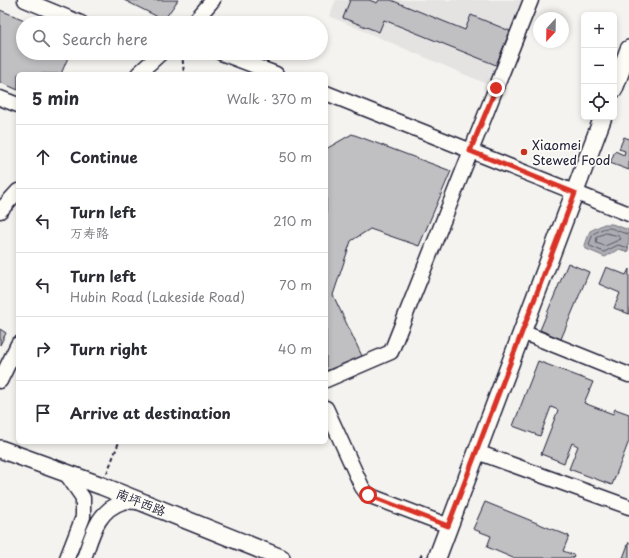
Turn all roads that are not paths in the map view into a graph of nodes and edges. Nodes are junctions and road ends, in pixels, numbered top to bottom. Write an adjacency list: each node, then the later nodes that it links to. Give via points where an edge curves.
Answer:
1 (25, 0): 4 (street)
2 (213, 0): 5 (street)
3 (530, 0): 16 (street)
4 (63, 16)
5 (199, 16)
6 (629, 49): 11 (main road)
7 (152, 60): 9 (street)
8 (239, 60): 10 (street)
9 (140, 72)
10 (271, 72)
11 (616, 84)
12 (328, 94): 16 (street)
13 (0, 98): 14 (street)
14 (16, 104)
15 (602, 120): 18 (main road)
16 (470, 151): 18 (street); 24 (street, via 391,352)
17 (16, 193): 19 (street)
18 (575, 193): 20 (street); 21 (main road)
19 (0, 211)
20 (629, 214)
21 (522, 332): 23 (street); 28 (main road)
22 (16, 348): 25 (street)
23 (629, 375)
24 (328, 379)
25 (0, 381)
26 (328, 412): 32 (street, via 368,495)
27 (0, 449): 29 (main road, 南坪西路)
28 (477, 452): 31 (street); 32 (main road)
29 (65, 472): 30 (main road, 南坪西路); 33 (street, via 83,498 83,517)
30 (143, 502): 34 (street, via 124,502 110,508 98,521); 35 (main road, 南坪西路)
31 (629, 507)
32 (448, 526): 36 (main road)
33 (66, 558)
34 (84, 558)
35 (281, 558)
36 (437, 558)

